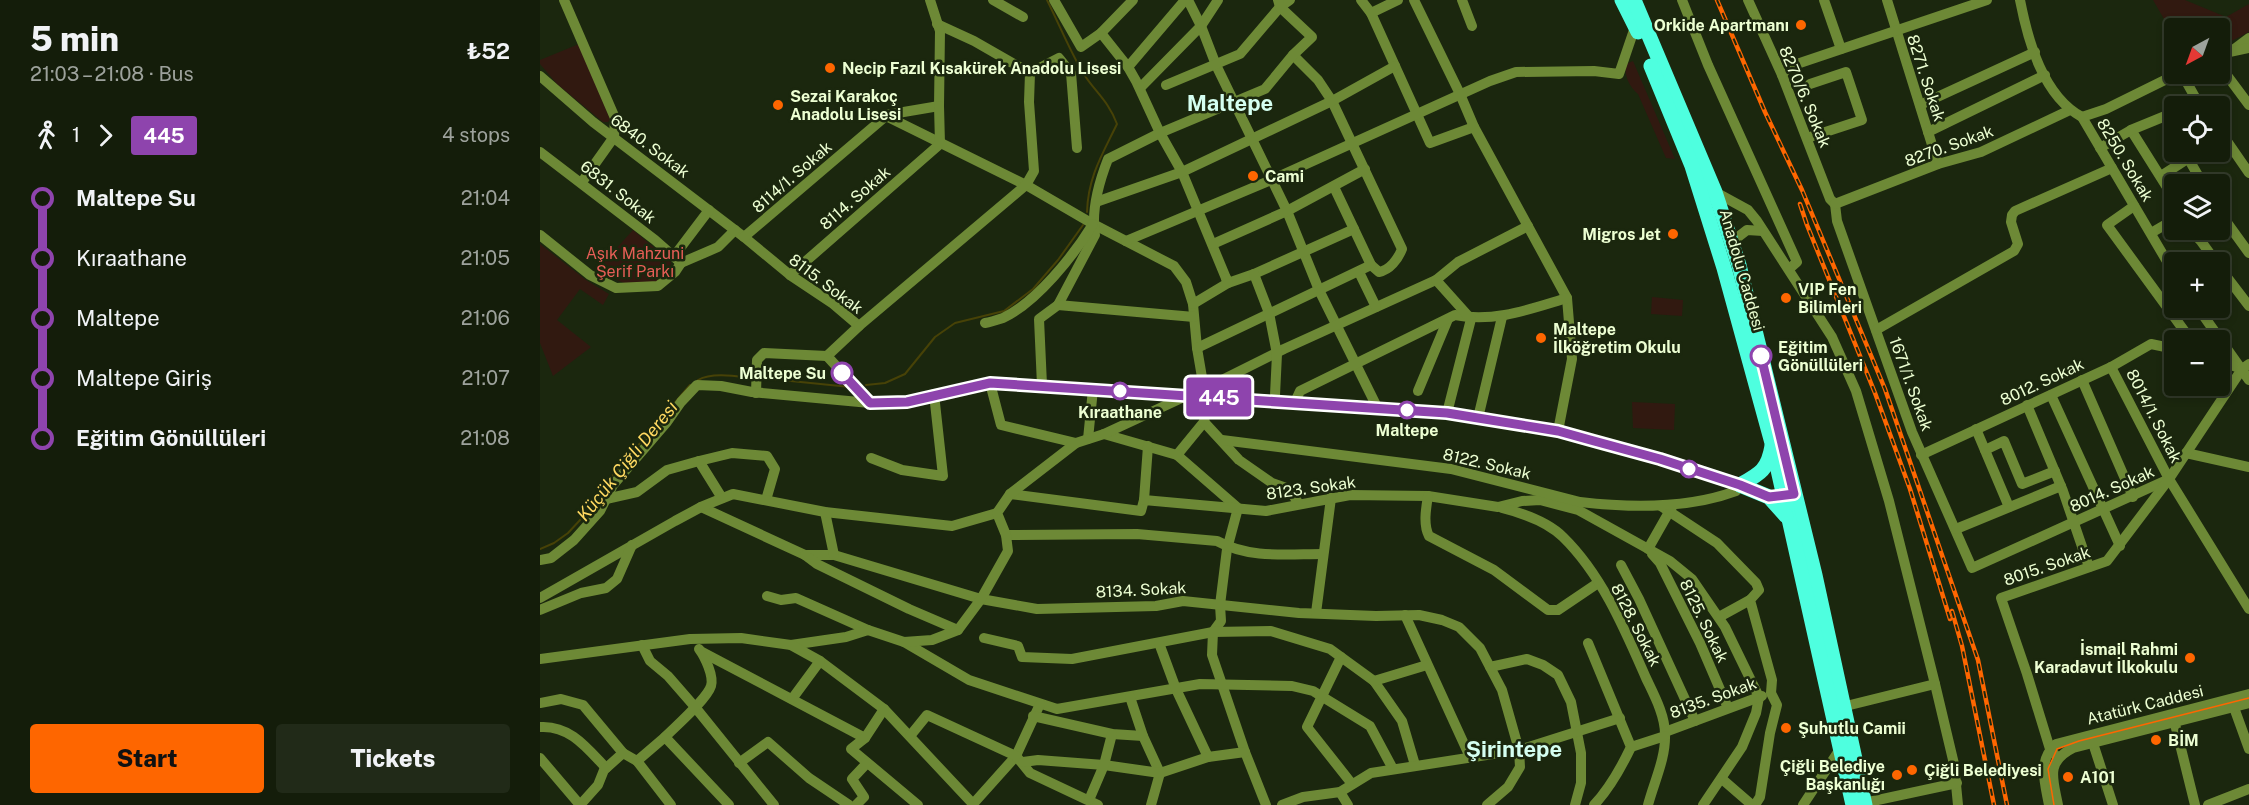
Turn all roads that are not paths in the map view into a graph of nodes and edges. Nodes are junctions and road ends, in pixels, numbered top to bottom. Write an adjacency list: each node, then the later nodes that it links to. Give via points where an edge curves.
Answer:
1 (564, 0): 63 (street, via 615,118)
2 (930, 0): 24 (street)
3 (993, 0): 23 (street)
4 (1054, 0): 29 (street, via 1081,47)
5 (1133, 0): 29 (street)
6 (1186, 0): 25 (street); 38 (street)
7 (1218, 0): 25 (street)
8 (1290, 0): 21 (street)
9 (1361, 0): 22 (street)
10 (1398, 0): 22 (street)
11 (1414, 0): 48 (street)
12 (1462, 0): 26 (street)
13 (1622, 0): 27 (highway, Anadolu Caddesi)
14 (1634, 0): 84 (highway, Anadolu Caddesi)
15 (1682, 0): 108 (street, via 1797,262)
16 (1748, 0): 40 (street, 8270/6. Sokak)
17 (1824, 0): 32 (street)
18 (1887, 0): 28 (street, 8271. Sokak)
19 (1987, 0): 28 (street)
20 (2020, 0): 34 (street, 8250. Sokak)
21 (1279, 4): 35 (street, via 1312,37); 36 (street, via 1240,54)
22 (1371, 13): 37 (street)
23 (1023, 17)
24 (937, 24): 39 (street, via 974,40); 53 (street)
25 (1201, 26): 36 (street); 47 (street)
26 (1472, 26)
27 (1635, 27): 48 (street, via 1619,74 1516,72); 165 (highway, Anadolu Caddesi, via 1692,166)
28 (1895, 30): 32 (street); 51 (street, 8271. Sokak)
29 (1101, 33): 38 (street)
30 (2249, 38): 33 (street)
31 (2249, 48): 33 (street)
32 (1841, 49): 40 (street, via 1788,67)
33 (2232, 51)
34 (2035, 52): 41 (street, 8250. Sokak); 51 (street)
35 (1293, 55): 49 (street, via 1265,89); 50 (street)
36 (1216, 65): 46 (street); 49 (street)
37 (1395, 66): 50 (street); 55 (street)
38 (1128, 67): 47 (street)
39 (1029, 73): 69 (street, via 1059,58 1071,74); 82 (street, via 1034,171)
40 (1782, 75): 64 (street, 8270/6. Sokak)
41 (2045, 75): 54 (street, 8250. Sokak, via 2056,96); 61 (street)
42 (540, 76): 63 (street, 6840. Sokak)
43 (2230, 79): 52 (street)
44 (2164, 80): 58 (street)
45 (1810, 84): 64 (street, via 1846,72 1862,120)
46 (1166, 85)
47 (1140, 88): 62 (street)
48 (1460, 94): 55 (street); 59 (street)
49 (1233, 101): 62 (street); 65 (street)
50 (1332, 101): 65 (street); 67 (street)
51 (1920, 105): 61 (street, 8271. Sokak)
52 (2249, 105)
53 (939, 106): 56 (street); 66 (street)
54 (2070, 110): 58 (street, 8250. Sokak); 73 (street, 8270. Sokak, via 1981,152)
55 (1418, 112): 59 (street, via 1430,143); 67 (street)
56 (886, 116): 66 (street); 97 (street, 8114/1. Sokak)
57 (2164, 116): 60 (street)
58 (2082, 117): 70 (street, 8250. Sokak)
59 (1474, 127): 92 (street)
60 (2131, 130): 70 (street); 78 (street)
61 (1928, 132): 73 (street, 8271. Sokak)
62 (1160, 133): 76 (street); 85 (street, via 1108,159)
63 (614, 137): 81 (street); 88 (street, 6840. Sokak)
64 (1807, 138): 86 (street, 8270/6. Sokak)
65 (1251, 140): 76 (street); 79 (street)
66 (940, 144): 82 (street); 111 (street, 8114. Sokak)
67 (1352, 144): 75 (street); 79 (street)
68 (2230, 147): 77 (street)
69 (1077, 148)
70 (2100, 148): 74 (street, 8250. Sokak)
71 (540, 152): 81 (street, 6831. Sokak)
72 (2182, 162): 78 (street)
73 (1938, 164): 86 (street, 8270. Sokak)
74 (2112, 168): 87 (street, 8250. Sokak); 130 (street, via 2015,211 2011,222 2018,244 2014,251)
75 (1365, 169): 83 (street); 107 (street, via 1402,249 1399,258 1385,271 1379,272)
76 (1182, 172): 85 (street); 89 (street)
77 (2249, 173)
78 (2161, 176): 80 (street)
79 (1271, 180): 89 (street); 90 (street)
80 (2164, 181)
81 (582, 182): 106 (street, 6831. Sokak)
82 (1026, 185): 91 (street); 128 (street)
83 (1334, 188): 90 (street); 94 (street)
84 (1715, 192): 96 (street, via 1748,210); 102 (highway, Anadolu Caddesi)
85 (1096, 202): 91 (street)
86 (1835, 204): 130 (street, 1671/1. Sokak, via 1837,221)
87 (2134, 206): 98 (street, 8250. Sokak); 131 (street, via 2107,225)
88 (709, 210): 97 (street, 6840. Sokak); 106 (street, via 678,251)
89 (1199, 211): 100 (street); 101 (street); 114 (street)
90 (1287, 211): 101 (street); 103 (street)
91 (1093, 224): 100 (street); 118 (street, via 1095,235); 127 (street, via 1079,247 1041,289 1003,318)
92 (1528, 226): 112 (street, via 1458,262); 116 (street)
93 (2164, 226): 98 (street)
94 (1354, 229): 103 (street); 107 (street)
95 (2230, 230): 104 (street)
96 (1763, 231): 102 (street, via 1747,230 1738,237); 108 (street)
97 (740, 234): 106 (street); 111 (street, 8115. Sokak)
98 (2151, 234): 105 (street, 8250. Sokak)
99 (540, 235): 106 (street, via 590,275 616,288 658,286)
100 (1126, 241): 117 (street, via 1174,266 1186,282)
101 (1213, 244): 114 (street)
102 (1734, 248): 179 (highway, Anadolu Caddesi)
103 (1303, 252): 110 (street); 115 (street)
104 (2249, 253)
105 (2164, 256)
106 (681, 263)
107 (1371, 265): 109 (street)
108 (1789, 270): 243 (street, via 1832,337 1856,391 1889,501)
109 (1359, 272): 115 (street); 120 (street)
110 (1254, 274): 114 (street); 121 (street)
111 (790, 275): 128 (street, 8115. Sokak)
112 (1436, 280): 120 (street); 126 (street)
113 (2230, 281): 119 (street)
114 (1228, 283): 117 (street)
115 (1319, 290): 121 (street); 129 (street)
116 (1567, 298): 123 (street); 160 (street, via 1572,358)
117 (1193, 304): 122 (street)
118 (1058, 305): 122 (street); 143 (street, via 1039,318)
119 (2249, 306)
120 (1376, 307): 129 (street)
121 (1269, 313): 133 (street); 134 (street)
122 (1194, 317): 133 (street)
123 (1502, 317): 126 (street); 157 (street)
124 (2207, 318): 138 (street)
125 (1448, 319): 126 (street, via 1455,315); 136 (street); 145 (street)
126 (1471, 319): 156 (street)
127 (985, 324)
128 (859, 326): 135 (street, 8115. Sokak)
129 (1336, 326): 134 (street); 136 (street)
130 (1876, 330): 170 (street, 1671/1. Sokak)
131 (2184, 330)
132 (2164, 347): 139 (street, 8012. Sokak, via 2151,344)
133 (1197, 348): 147 (street)
134 (1277, 354): 147 (street); 150 (street)
135 (827, 356): 146 (street, via 764,353 757,360); 153 (street)
136 (1356, 363): 152 (street, via 1300,391); 155 (street)
137 (2230, 363): 138 (street)
138 (2246, 366): 141 (street); 168 (street, 8014. Sokak)
139 (2111, 367): 140 (street, 8012. Sokak); 175 (street, 8014/1. Sokak)
140 (2082, 380): 151 (street, 8012. Sokak); 181 (street)
141 (2249, 380)
142 (990, 383): 143 (street); 148 (street); 164 (street, via 1001,425)
143 (1042, 385): 144 (street)
144 (1093, 389): 149 (street); 162 (street)
145 (1418, 391)
146 (756, 393): 153 (street); 184 (street, via 698,386 613,485)
147 (1206, 393): 149 (street); 152 (street); 158 (street)
148 (934, 394): 153 (street, via 907,402); 171 (street, via 943,476 902,470)
149 (1187, 395): 161 (street)
150 (1275, 395)
151 (2051, 395): 154 (street, 8012. Sokak); 194 (street)
152 (1295, 402): 155 (street)
153 (870, 403)
154 (2027, 405): 159 (street, 8012. Sokak); 174 (street)
155 (1378, 409): 156 (street)
156 (1447, 413): 157 (street)
157 (1479, 418): 160 (street)
158 (1204, 422): 163 (street); 169 (street)
159 (1976, 429): 167 (street); 170 (street, 8012. Sokak)
160 (1558, 431): 176 (street)
161 (1104, 434): 162 (street); 166 (street)
162 (1088, 439): 164 (street)
163 (1222, 440): 187 (street, via 1239,460 1272,483 1289,489); 188 (street, 8122. Sokak, via 1451,469)
164 (1076, 443): 178 (street)
165 (1772, 443): 176 (highway, via 1763,470); 179 (highway, Anadolu Caddesi)
166 (1148, 446): 169 (street); 186 (street)
167 (1985, 450): 174 (street, via 2004,441 2022,484); 192 (street)
168 (2186, 453): 173 (street); 175 (street, 8014. Sokak)
169 (1177, 455): 193 (street)
170 (1921, 455): 199 (street, 1671/1. Sokak)
171 (871, 458)
172 (699, 461): 182 (street); 184 (street, via 667,470 637,492); 185 (street, via 732,453 767,456 775,469)
173 (2249, 467)
174 (2055, 471): 177 (street)
175 (2169, 479): 181 (street, 8014. Sokak); 202 (street, 8015. Sokak); 213 (street, 8014/1. Sokak)
176 (1740, 485): 179 (highway); 191 (street, 8122. Sokak, via 1719,498)
177 (2061, 486): 192 (street); 198 (street)
178 (1010, 494): 186 (street, 8123. Sokak, via 1141,511); 197 (street)
179 (1782, 495): 256 (highway, Anadolu Caddesi, via 1815,575); 274 (highway, Anadolu Caddesi)
180 (1428, 496): 183 (street, 8123. Sokak); 190 (street, 8123. Sokak); 212 (street, via 1425,514 1429,536 1494,570 1548,610 1558,610)
181 (2133, 496): 194 (street, 8014. Sokak)
182 (722, 498): 185 (street, via 733,494); 189 (street)
183 (1331, 498): 187 (street, 8123. Sokak); 205 (street)
184 (606, 499): 208 (street, via 574,540 551,558)
185 (766, 500): 196 (street)
186 (1144, 500): 193 (street, 8123. Sokak)
187 (1299, 504): 193 (street, 8123. Sokak, via 1266,511)
188 (1596, 504): 191 (street, 8122. Sokak); 195 (street)
189 (701, 507): 201 (street); 206 (street, 8134. Sokak)
190 (1498, 507): 195 (street, 8123. Sokak, via 1540,500); 212 (street, 8128. Sokak, via 1541,522 1562,535)
191 (1668, 507): 204 (street); 217 (street, via 1717,543 1756,583 1759,590)
192 (2009, 507): 199 (street)
193 (1238, 508): 203 (street)
194 (2104, 509): 198 (street, 8014. Sokak); 202 (street)
195 (1578, 510): 204 (street, 8123. Sokak)
196 (825, 512): 197 (street, via 952,526); 207 (street)
197 (997, 513): 200 (street)
198 (2074, 523): 210 (street); 211 (street, 8014. Sokak)
199 (1956, 529): 211 (street, 1671/1. Sokak)
200 (1006, 534): 203 (street, via 1137,534 1217,541); 216 (street, via 1008,551)
201 (632, 545): 215 (street); 220 (street, via 617,579 606,588 581,593)
202 (2120, 546): 210 (street, 8015. Sokak, via 2107,561)
203 (1227, 547): 205 (street, via 1252,554); 218 (street)
204 (1648, 549): 223 (street, 8123. Sokak, via 1692,579); 258 (street, 8125. Sokak, via 1660,563)
205 (1323, 554): 221 (street)
206 (805, 555): 207 (street, 8134. Sokak); 225 (street)
207 (834, 555): 216 (street, 8134. Sokak)
208 (540, 560)
209 (1621, 565): 263 (street)
210 (2090, 567): 275 (street, 8015. Sokak, via 2001,598)
211 (1972, 568)
212 (1598, 583): 267 (street, 8128. Sokak, via 1659,706)
213 (2244, 591): 219 (street, 8014/1. Sokak)
214 (767, 596): 224 (street, via 796,598)
215 (540, 598)
216 (981, 599): 218 (street, 8134. Sokak, via 1037,609 1156,606 1184,601); 225 (street)
217 (1750, 600): 223 (street); 246 (street, via 1772,680)
218 (1220, 605): 221 (street, 8134. Sokak); 226 (street, via 1221,621)
219 (2249, 609)
220 (540, 610)
221 (1316, 613): 222 (street, 8134. Sokak)
222 (1405, 615): 240 (street); 241 (street, 8134. Sokak, via 1442,620 1459,627 1480,648)
223 (1719, 617): 250 (street, 8123. Sokak)
224 (868, 630): 229 (street); 233 (street)
225 (958, 630): 229 (street, via 932,640)
226 (1213, 632): 230 (street); 236 (street, via 1271,631 1330,649); 244 (street, via 1212,655)
227 (984, 638): 230 (street, via 1018,646 1023,657 1072,659)
228 (690, 639): 232 (street); 233 (street, via 741,638); 234 (street)
229 (904, 642): 255 (street, via 969,680)
230 (1159, 643): 245 (street)
231 (1588, 643): 262 (street)
232 (642, 645): 235 (street); 257 (street, via 650,661)
233 (791, 645): 238 (street)
234 (702, 651): 251 (street); 257 (street, via 711,686)
235 (574, 656): 237 (street); 239 (street)
236 (1341, 657): 242 (street); 247 (street)
237 (540, 659)
238 (820, 661): 251 (street); 259 (street)
239 (540, 664)
240 (1428, 666): 242 (street); 281 (street)
241 (1490, 667): 265 (street, via 1527,659 1558,675 1571,702); 277 (street, 8134. Sokak, via 1502,690)
242 (1374, 681): 289 (street, via 1402,721)
243 (1935, 684): 256 (street); 294 (street)
244 (1223, 685): 245 (street); 247 (street, via 1292,686); 278 (street)
245 (1176, 689): 249 (street); 280 (street)
246 (1771, 693): 250 (street, 8135. Sokak); 317 (street, via 1777,705 1760,797)
247 (1321, 694): 291 (street, via 1370,726); 295 (street, via 1307,727)
248 (2249, 694): 253 (street, Atatürk Caddesi)
249 (1130, 697): 255 (street, via 1057,709); 269 (street)
250 (1759, 697): 258 (street, 8135. Sokak); 293 (street, via 1742,747)
251 (792, 699): 271 (street)
252 (540, 703): 279 (street, via 561,699 584,705)
253 (2232, 703): 254 (street, Atatürk Caddesi); 261 (street, Atatürk Caddesi); 276 (street)
254 (2249, 703)
255 (1040, 704): 260 (street)
256 (1842, 706): 300 (highway, Anadolu Caddesi)
257 (695, 707): 270 (street); 286 (street)
258 (1728, 708): 263 (street, 8135. Sokak)
259 (884, 709): 268 (street); 271 (street)
260 (1033, 716): 266 (street); 284 (street)
261 (2173, 717): 272 (street, Atatürk Caddesi); 324 (street)
262 (1620, 718): 265 (street); 273 (street)
263 (1695, 721): 267 (street, 8135. Sokak)
264 (540, 727): 290 (street, via 555,728 578,738)
265 (1578, 731): 277 (street); 313 (street, via 1582,769)
266 (1112, 734): 269 (street); 288 (street)
267 (1665, 734): 273 (street, 8135. Sokak); 315 (street, 8128. Sokak)
268 (910, 736): 284 (street, via 927,715); 308 (street)
269 (1143, 736): 292 (street)
270 (665, 737): 285 (street); 303 (street)
271 (865, 738): 287 (street, via 851,748)
272 (2091, 739): 275 (street, Atatürk Caddesi, via 2056,744); 283 (street, Atatürk Caddesi); 323 (street)
273 (1631, 747): 314 (street)
274 (1840, 749): 300 (highway, Anadolu Caddesi); 318 (street); 319 (street)
275 (2050, 749): 283 (street); 321 (street, via 2043,775)
276 (2249, 749)
277 (1519, 750): 281 (street); 298 (street, via 1520,767)
278 (1245, 752): 280 (street); 310 (street)
279 (623, 753): 285 (street); 290 (street)
280 (1208, 757): 292 (street)
281 (1470, 757): 289 (street)
282 (540, 758): 301 (street)
283 (2058, 758): 322 (street, via 2052,776)
284 (1019, 759): 288 (street); 299 (street, via 1030,773); 308 (street)
285 (637, 761): 302 (street)
286 (739, 763): 304 (street); 305 (street, via 768,742 809,778)
287 (867, 763): 306 (street, via 852,779 864,797); 307 (street)
288 (1104, 765): 292 (street); 299 (street)
289 (1415, 765): 291 (street)
290 (606, 768): 301 (street, via 598,785)
291 (1393, 769): 295 (street)
292 (1160, 773): 309 (street)
293 (1722, 779): 316 (street); 317 (street)
294 (1957, 783): 300 (street); 320 (street)
295 (1352, 784): 297 (street)
296 (2249, 789): 325 (street)
297 (1342, 800): 311 (street, via 1303,797)
298 (1500, 801): 312 (street)
299 (1094, 803)
300 (1861, 804)
301 (580, 805)
302 (671, 805)
303 (729, 805)
304 (774, 805)
305 (849, 805)
306 (856, 805)
307 (918, 805)
308 (973, 805)
309 (1151, 805)
310 (1266, 805)
311 (1282, 805)
312 (1487, 805)
313 (1575, 805)
314 (1594, 805)
315 (1648, 805)
316 (1703, 805)
317 (1754, 805)
318 (1803, 805)
319 (1847, 805)
320 (1958, 805)
321 (2049, 805)
322 (2058, 805)
323 (2113, 805)
324 (2195, 805)
325 (2208, 805)

